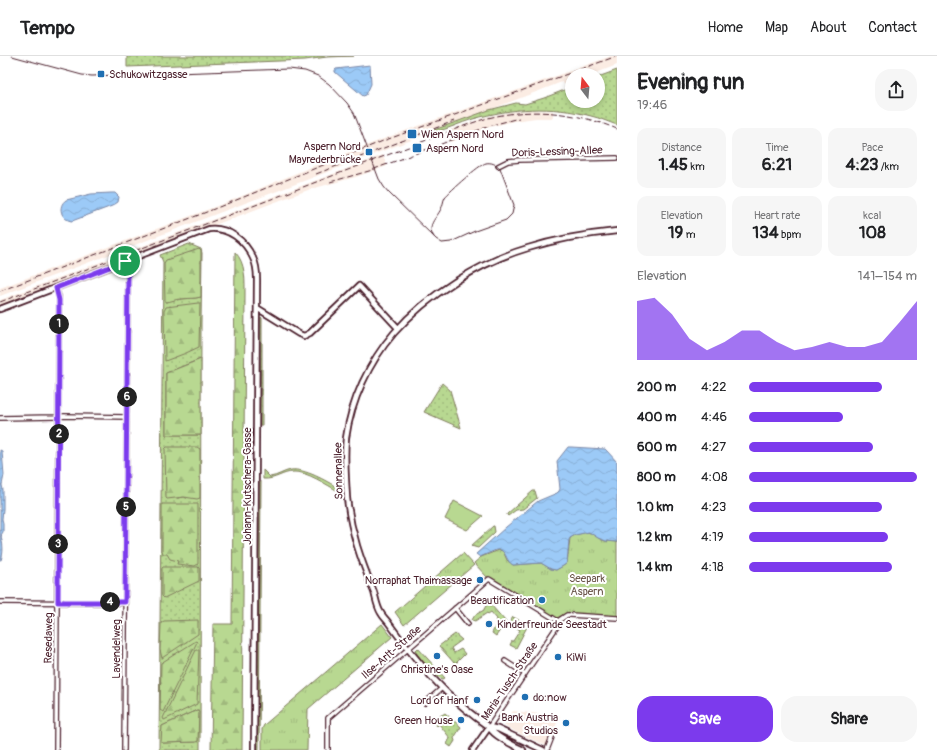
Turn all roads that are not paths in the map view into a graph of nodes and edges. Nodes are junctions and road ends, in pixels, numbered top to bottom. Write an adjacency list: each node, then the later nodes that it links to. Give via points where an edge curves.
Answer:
1 (617, 158): 2 (street, Doris-Lessing-Allee, via 514,160)
2 (498, 166)
3 (617, 231): 8 (street, Sonnenallee, via 552,241 492,262 443,290)
4 (125, 261): 5 (street); 6 (street, Johann-Kutschera-Gasse, via 209,229 230,232 254,258 257,274); 10 (street, Lavendelweg, via 128,274)
5 (56, 288): 7 (street); 9 (street, Resedaweg, via 59,300)
6 (257, 308): 8 (street, via 304,336 359,286); 28 (street, Johann-Kutschera-Gasse)
7 (0, 309)
8 (398, 328): 19 (street, Sonnenallee, via 373,364 356,400 346,440 345,472 350,521 362,564 382,615)
9 (59, 417): 10 (street); 11 (street); 13 (street, Resedaweg)
10 (127, 417): 14 (street, Lavendelweg)
11 (0, 418)
12 (0, 602): 13 (street)
13 (58, 602): 14 (street); 26 (street, Resedaweg)
14 (125, 602): 27 (street, Lavendelweg)
15 (455, 608): 17 (street, Ilse-Arlt-Straße, via 489,579); 18 (street); 19 (street, Ilse-Arlt-Straße)
16 (617, 618): 17 (street, via 570,615)
17 (558, 621): 21 (street, Maria-Tusch-Straße, via 558,626)
18 (468, 624)
19 (408, 649): 22 (street, Sonnenallee); 29 (street, Ilse-Arlt-Straße, via 328,718)
20 (505, 661): 21 (street)
21 (525, 674): 24 (street, Maria-Tusch-Straße)
22 (442, 688): 23 (street); 24 (street, Sonnenallee)
23 (426, 703)
24 (488, 727): 30 (street, Maria-Tusch-Straße); 31 (street, Sonnenallee, via 496,735); 32 (street, Sonnenallee, via 498,728)
25 (552, 738): 33 (street)
26 (56, 750)
27 (124, 750)
28 (254, 750)
29 (328, 750)
30 (473, 750)
31 (523, 750)
32 (543, 750)
33 (547, 750)

